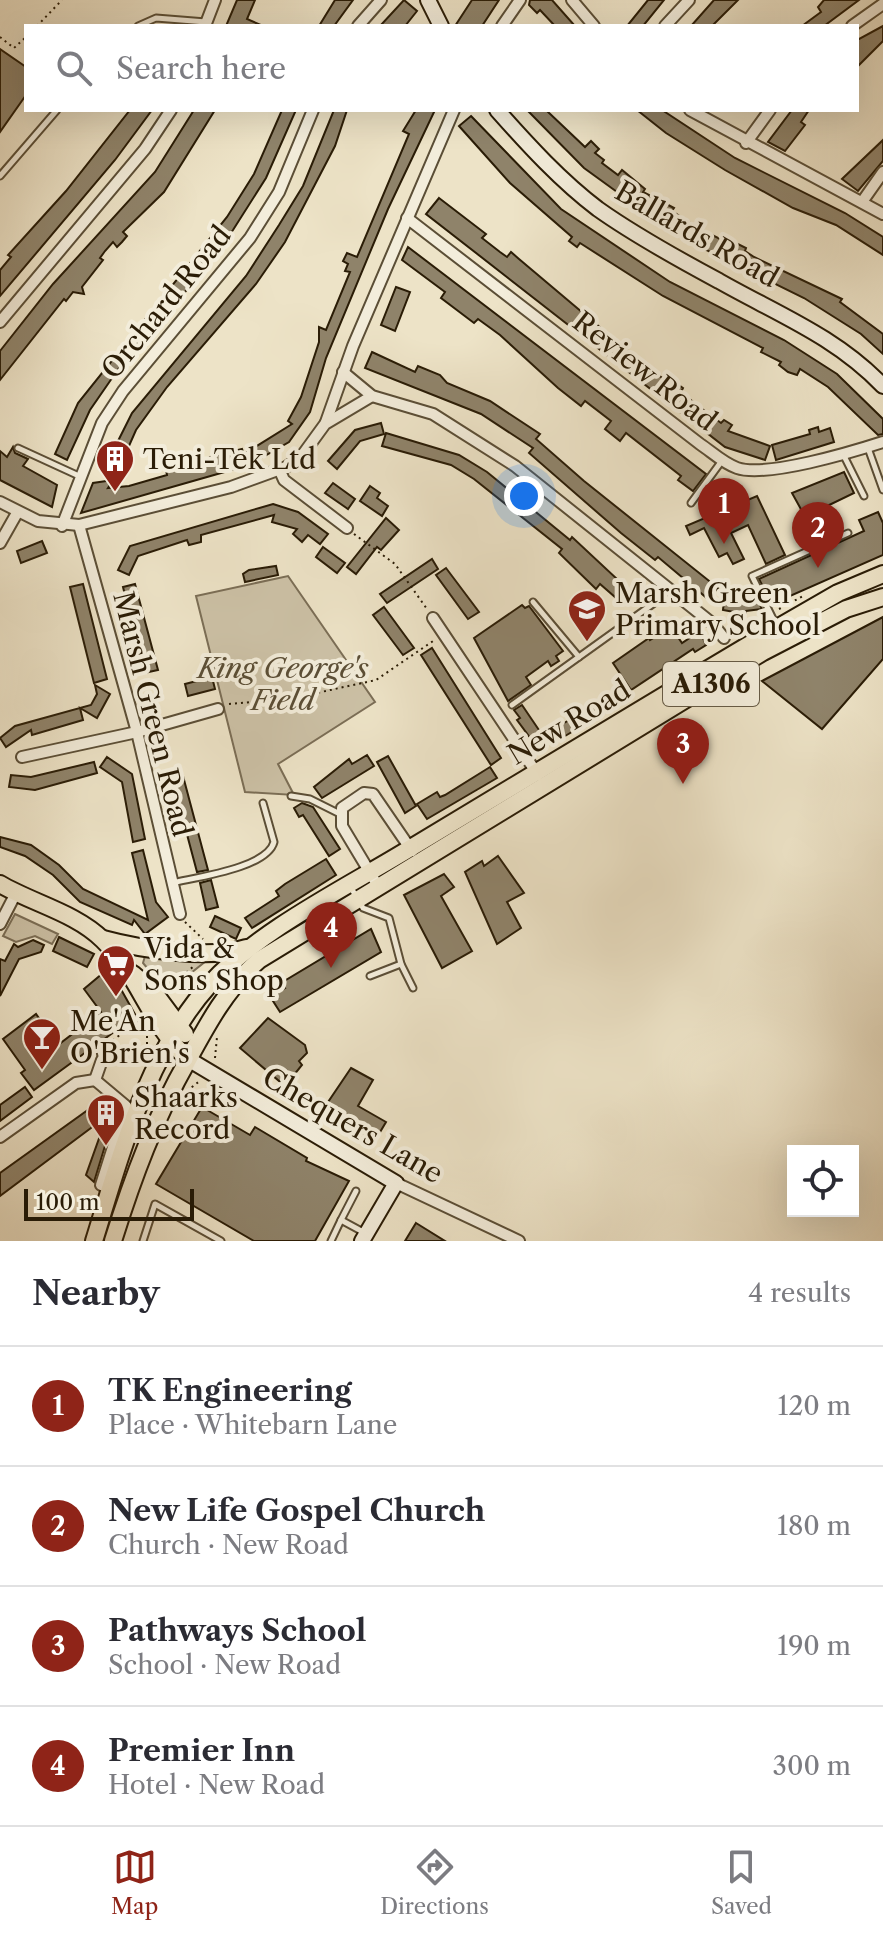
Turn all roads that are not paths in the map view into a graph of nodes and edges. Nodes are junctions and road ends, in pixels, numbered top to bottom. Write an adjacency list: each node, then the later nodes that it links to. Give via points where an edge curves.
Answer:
1 (215, 0): 9 (street)
2 (381, 0): 10 (street)
3 (428, 0): 11 (main road)
4 (520, 0): 12 (street)
5 (572, 0): 13 (street)
6 (689, 0): 14 (street)
7 (883, 4): 15 (street)
8 (142, 24): 9 (lane, via 156,18)
9 (206, 24)
10 (360, 24)
11 (440, 24)
12 (503, 24)
13 (592, 24)
14 (667, 24)
15 (855, 24)
16 (55, 112): 25 (lane)
17 (170, 112): 29 (street, via 145,149)
18 (312, 112): 40 (street, Orchard Road, via 279,192 250,238 123,391)
19 (453, 112): 28 (street)
20 (499, 112): 31 (main road, Ballards Road, via 597,208 698,270 807,325)
21 (693, 112): 23 (street)
22 (769, 112): 23 (street)
23 (746, 143): 26 (street)
24 (883, 172): 26 (street)
25 (0, 176)
26 (862, 202): 27 (street)
27 (883, 214)
28 (407, 218): 30 (street); 38 (street, Review Road)
29 (0, 322)
30 (343, 372): 32 (street); 33 (street)
31 (883, 386)
32 (372, 396): 33 (street); 52 (street, via 433,414 461,430 515,466)
33 (325, 424): 39 (street, via 301,457)
34 (883, 442): 35 (street, Review Road)
35 (868, 447): 37 (street, Review Road); 41 (lane)
36 (18, 448): 40 (lane)
37 (843, 454): 38 (street, Review Road, via 763,471); 42 (lane)
38 (722, 460): 44 (lane)
39 (280, 471): 46 (street); 48 (street, via 284,480)
40 (79, 476): 47 (street, Orchard Road)
41 (883, 490)
42 (864, 496)
43 (0, 502): 45 (street)
44 (691, 503)
45 (17, 513): 47 (street); 50 (street)
46 (79, 525): 47 (street); 61 (street, Marsh Green Road)
47 (62, 526)
48 (347, 528)
49 (848, 533): 56 (lane, via 752,576)
50 (0, 543)
51 (883, 574): 56 (main road, New Road / A1306)
52 (667, 587): 57 (street); 58 (lane, via 657,601)
53 (883, 597): 63 (main road, New Road / A1306, via 846,609 763,652)
54 (533, 602): 58 (lane)
55 (433, 618): 63 (street)
56 (777, 628): 63 (main road, New Road / A1306)
57 (724, 638)
58 (579, 657): 59 (lane)
59 (512, 705)
60 (218, 709): 61 (street)
61 (137, 732): 62 (street); 69 (street, Marsh Green Road)
62 (22, 757)
63 (540, 778): 67 (main road, New Road / A1306)
64 (291, 796): 66 (lane)
65 (263, 803): 69 (lane, via 274,842 268,853 246,865)
66 (340, 814): 67 (street, via 364,793 373,794); 68 (street)
67 (414, 855): 68 (main road, New Road / A1306)
68 (374, 880): 71 (main road, New Road / A1306)
69 (170, 883): 73 (street, Marsh Green Road)
70 (0, 884): 72 (main road)
71 (353, 892): 76 (main road, New Road / A1306); 77 (lane, via 363,908 389,918); 84 (main road, New Road / A1306, via 248,970 217,1007)
72 (16, 893): 74 (street); 75 (main road)
73 (180, 914)
74 (0, 924)
75 (101, 938): 76 (main road, via 137,947 219,953); 78 (main road)
76 (255, 944): 81 (main road, New Road / A1306, via 210,984)
77 (401, 964): 79 (lane); 80 (lane)
78 (125, 967): 81 (main road); 82 (main road, Chequers Lane)
79 (370, 976)
80 (413, 988)
81 (180, 1025): 82 (main road, New Road / A1306); 84 (main road)
82 (170, 1041): 84 (main road, Chequers Lane); 89 (main road, A1306)
83 (98, 1043): 85 (lane)
84 (188, 1059): 88 (main road, Chequers Lane); 94 (main road, A1306, via 145,1142)
85 (102, 1060): 86 (street)
86 (95, 1080): 87 (street, via 76,1083); 89 (street, via 125,1103 101,1185)
87 (0, 1137)
88 (396, 1183): 92 (main road); 98 (street, Chequers Lane)
89 (111, 1188): 93 (main road, A1306)
90 (356, 1191): 91 (lane)
91 (341, 1220): 92 (lane); 97 (lane)
92 (364, 1237)
93 (94, 1241)
94 (113, 1241)
95 (143, 1241): 96 (lane, via 155,1204)
96 (221, 1241)
97 (331, 1241)
98 (519, 1241)

